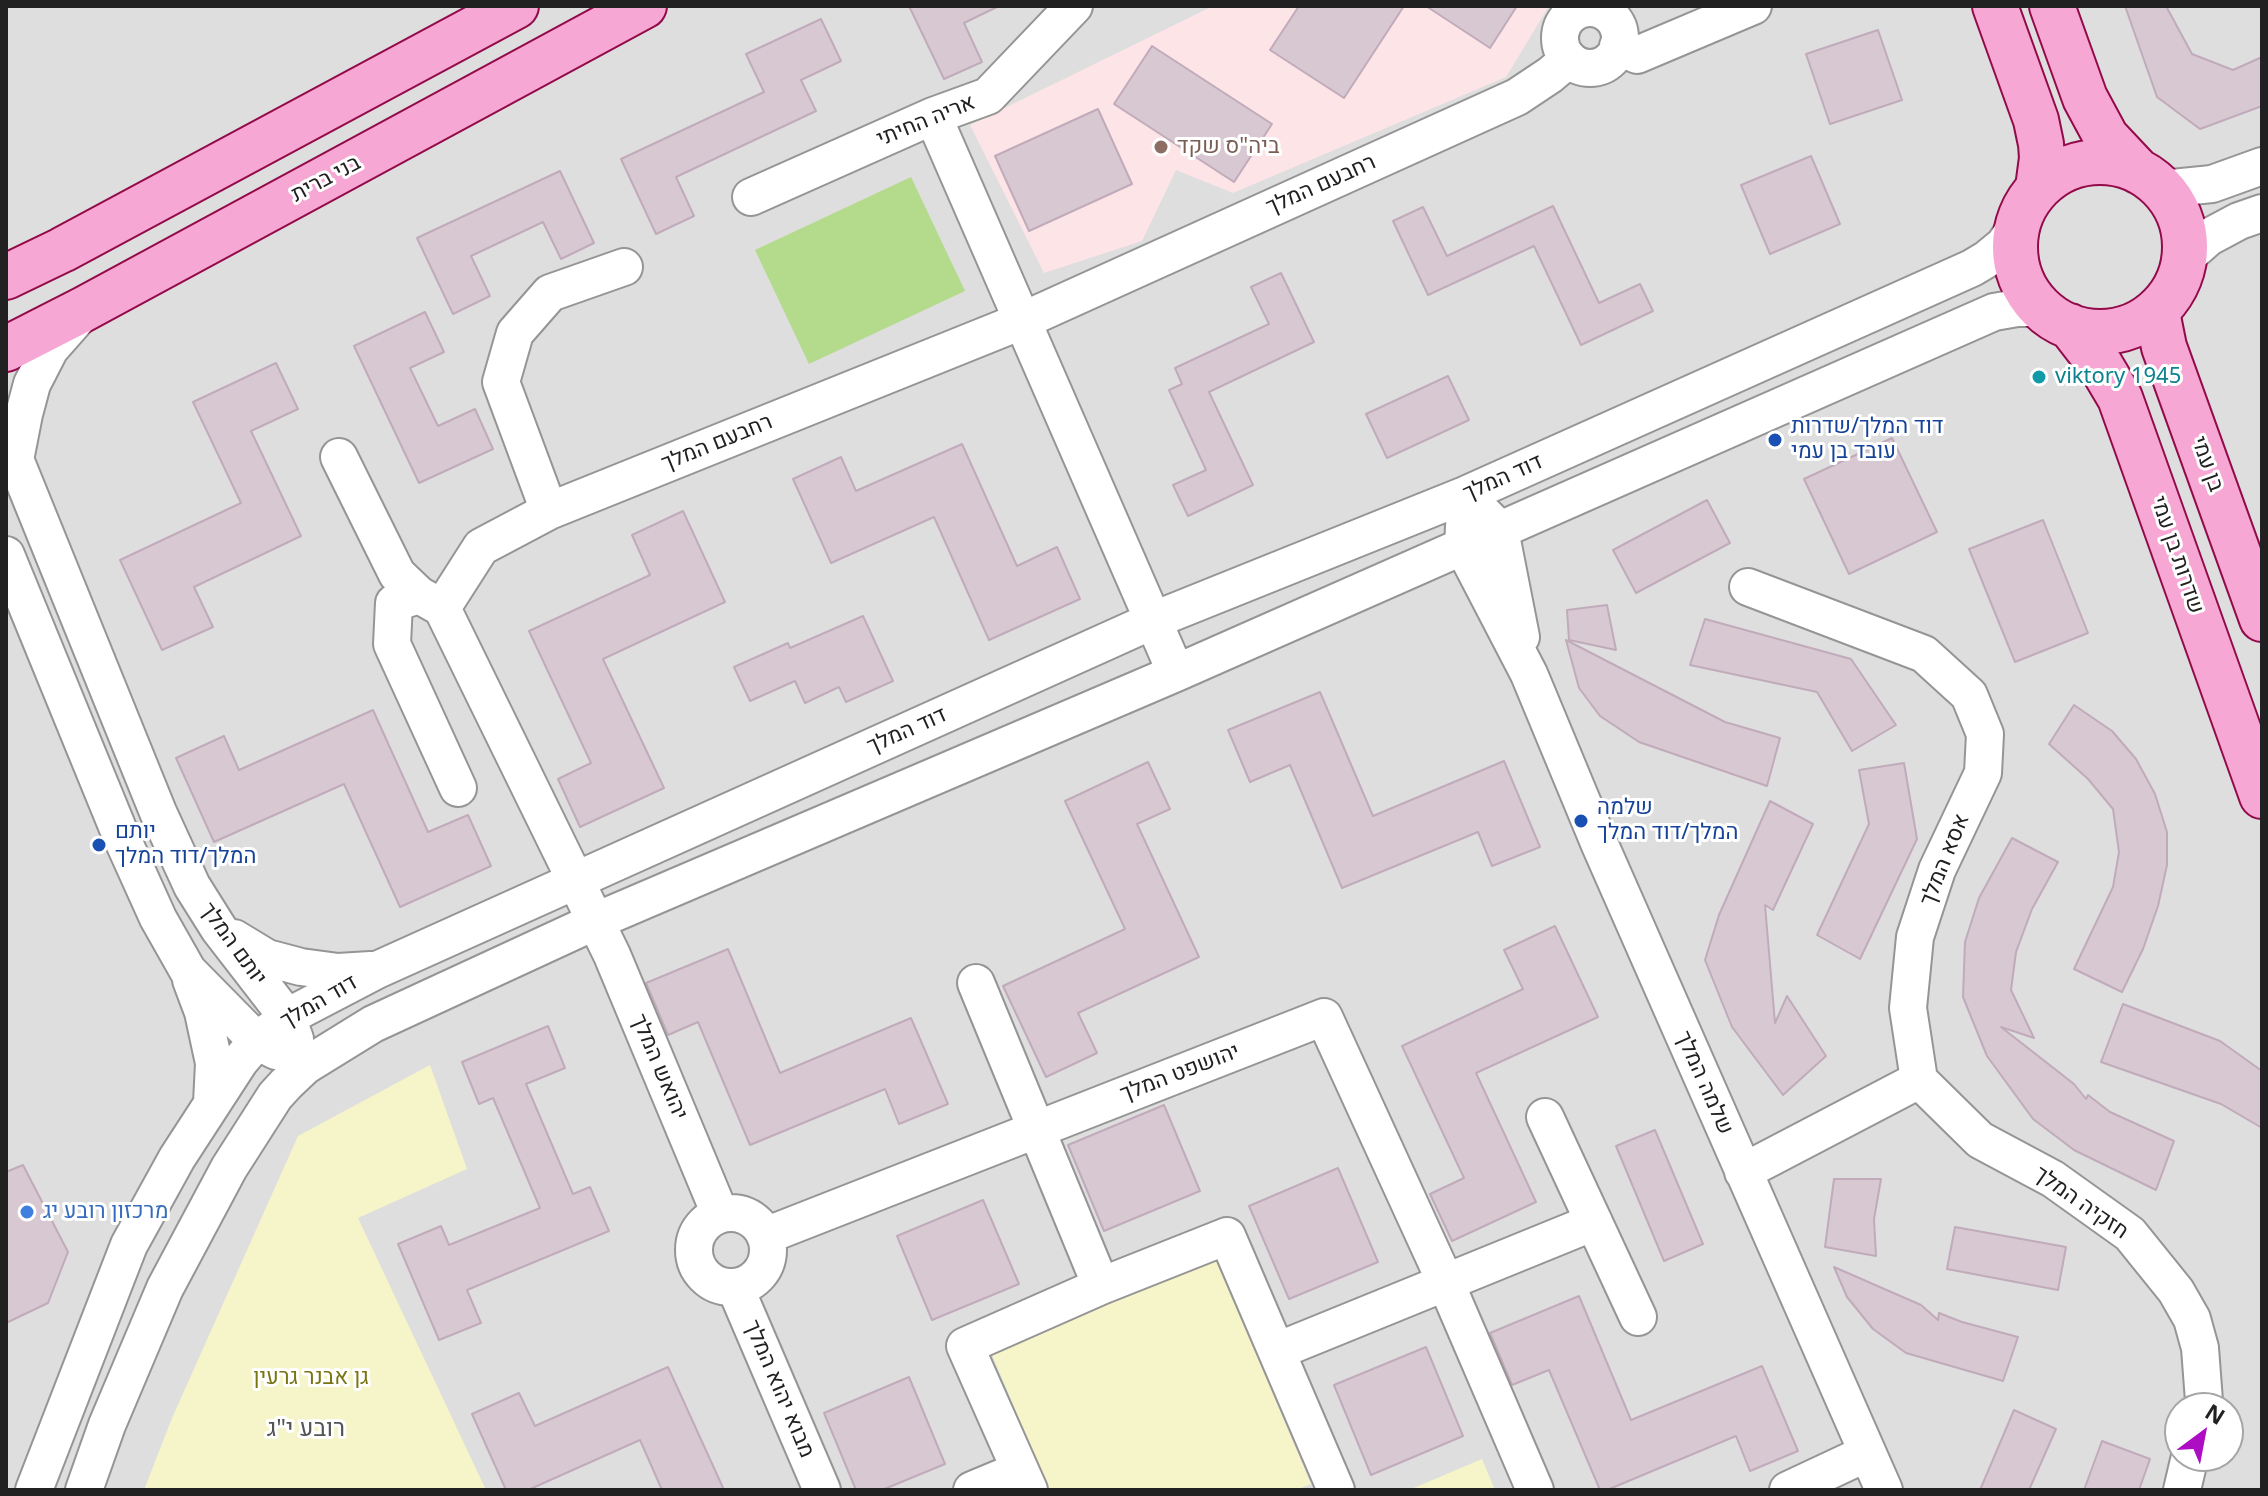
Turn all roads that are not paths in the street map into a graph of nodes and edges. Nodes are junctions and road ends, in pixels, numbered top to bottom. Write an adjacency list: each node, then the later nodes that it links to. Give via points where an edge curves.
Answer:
1 (516, 6): 17 (main road)
2 (644, 6): 22 (main road, בני ברית)
3 (1074, 6): 10 (street, אריה החיתי, via 988,96)
4 (1753, 6): 8 (street, via 1637,55)
5 (1995, 6): 13 (main road, via 2036,120 2042,158)
6 (2052, 6): 12 (main road, via 2085,98 2106,137)
7 (1588, 7): 8 (street, via 1613,19); 9 (street, via 1573,13 1562,26 1560,42)
8 (1618, 46): 9 (street, via 1610,60 1595,67)
9 (1569, 59): 25 (street, רחבעם המלך, via 1517,97)
10 (933, 116): 14 (street, אריה החיתי); 25 (street)
11 (2262, 166): 12 (street, via 2212,184)
12 (2150, 180): 13 (main road, via 2117,163 2096,162 2075,165); 19 (main road, via 2174,204 2185,240)
13 (2038, 188): 16 (main road)
14 (751, 197)
15 (2262, 213): 19 (street, via 2209,237)
16 (2017, 225): 24 (main road, via 2018,270 2027,290); 29 (street, דוד המלך, via 2004,245 1972,268)
17 (62, 250): 18 (street); 21 (main road)
18 (6, 254)
19 (2184, 259): 23 (main road, via 2180,277)
20 (624, 267): 30 (street, via 550,293 515,333 501,382)
21 (6, 277)
22 (84, 309): 26 (main road, בני ברית); 27 (street, via 50,349)
23 (2158, 309): 24 (main road, via 2126,328 2107,331 2088,331); 36 (main road, בן עמי, via 2164,347)
24 (2055, 317): 31 (street, via 2017,308 1994,312); 41 (main road, שדרות בן עמי, via 2101,366 2120,398)
25 (1024, 320): 30 (street, רחבעם המלך); 37 (street)
26 (6, 349)
27 (11, 448): 44 (street, יותם המלך, via 158,812 192,886)
28 (339, 457): 35 (street, via 397,574)
29 (1465, 495): 31 (street); 32 (street, שלמה המלך); 37 (street, דוד המלך)
30 (549, 511): 35 (street, רחבעם המלך, via 481,547)
31 (1500, 530): 32 (street); 39 (street, שלמה המלך)
32 (1463, 547): 38 (street); 39 (street, שלמה המלך)
33 (6, 555): 46 (street, יותם המלך, via 129,854)
34 (1748, 587): 51 (street, אסא המלך, via 1924,654 1969,695 1985,734 1983,773 1937,870 1915,937 1908,1008)
35 (431, 602): 40 (street, רחבעם המלך, via 394,603 392,644); 42 (street)
36 (2262, 619)
37 (1154, 620): 38 (street); 42 (street, דוד המלך)
38 (1176, 673): 43 (street)
39 (1529, 674): 55 (street, שלמה המלך)
40 (458, 788)
41 (2262, 796)
42 (576, 880): 43 (street); 45 (street, דוד המלך)
43 (596, 921): 50 (street, via 373,1024); 56 (street, יהואש המלך)
44 (219, 929): 45 (street, via 267,958 301,967); 48 (street, יותם המלך)
45 (377, 970): 48 (street, דוד המלך)
46 (188, 971): 49 (street, יותם המלך); 52 (street, via 212,1051)
47 (976, 983): 54 (street)
48 (287, 1017): 49 (street, דוד המלך); 50 (street, יותם המלך)
49 (257, 1041): 50 (street, יותם המלך); 52 (street, דוד המלך)
50 (305, 1066): 68 (street, via 275,1096 229,1168 165,1288)
51 (1919, 1080): 55 (street); 64 (street, חזקיה המלך, via 1980,1140 2053,1179 2130,1234 2192,1319)
52 (212, 1103): 67 (street, דוד המלך, via 129,1245)
53 (1545, 1117): 57 (street)
54 (1035, 1130): 58 (street, יהושפט המלך); 59 (street, יהושפט המלך, via 1324,1017); 60 (street)
55 (1743, 1172): 65 (street, שלמה המלך)
56 (720, 1214): 58 (street, via 748,1217); 61 (street, via 699,1230 693,1250 703,1276)
57 (1594, 1222): 59 (street); 62 (street)
58 (765, 1236): 61 (street, via 763,1270)
59 (1445, 1281): 63 (street); 72 (street, יהושפט המלך)
60 (1101, 1286): 63 (street, via 1227,1236); 66 (street, via 965,1346)
61 (735, 1287): 69 (street, מבוא יהוא המלך)
62 (1638, 1317)
63 (1277, 1351): 71 (street)
64 (2203, 1392)
65 (1867, 1453): 73 (street); 74 (street, שלמה המלך)
66 (1025, 1480): 70 (street)
67 (34, 1490)
68 (84, 1490)
69 (822, 1490)
70 (972, 1490)
71 (1336, 1490)
72 (1535, 1490)
73 (1788, 1490)
74 (1884, 1490)

